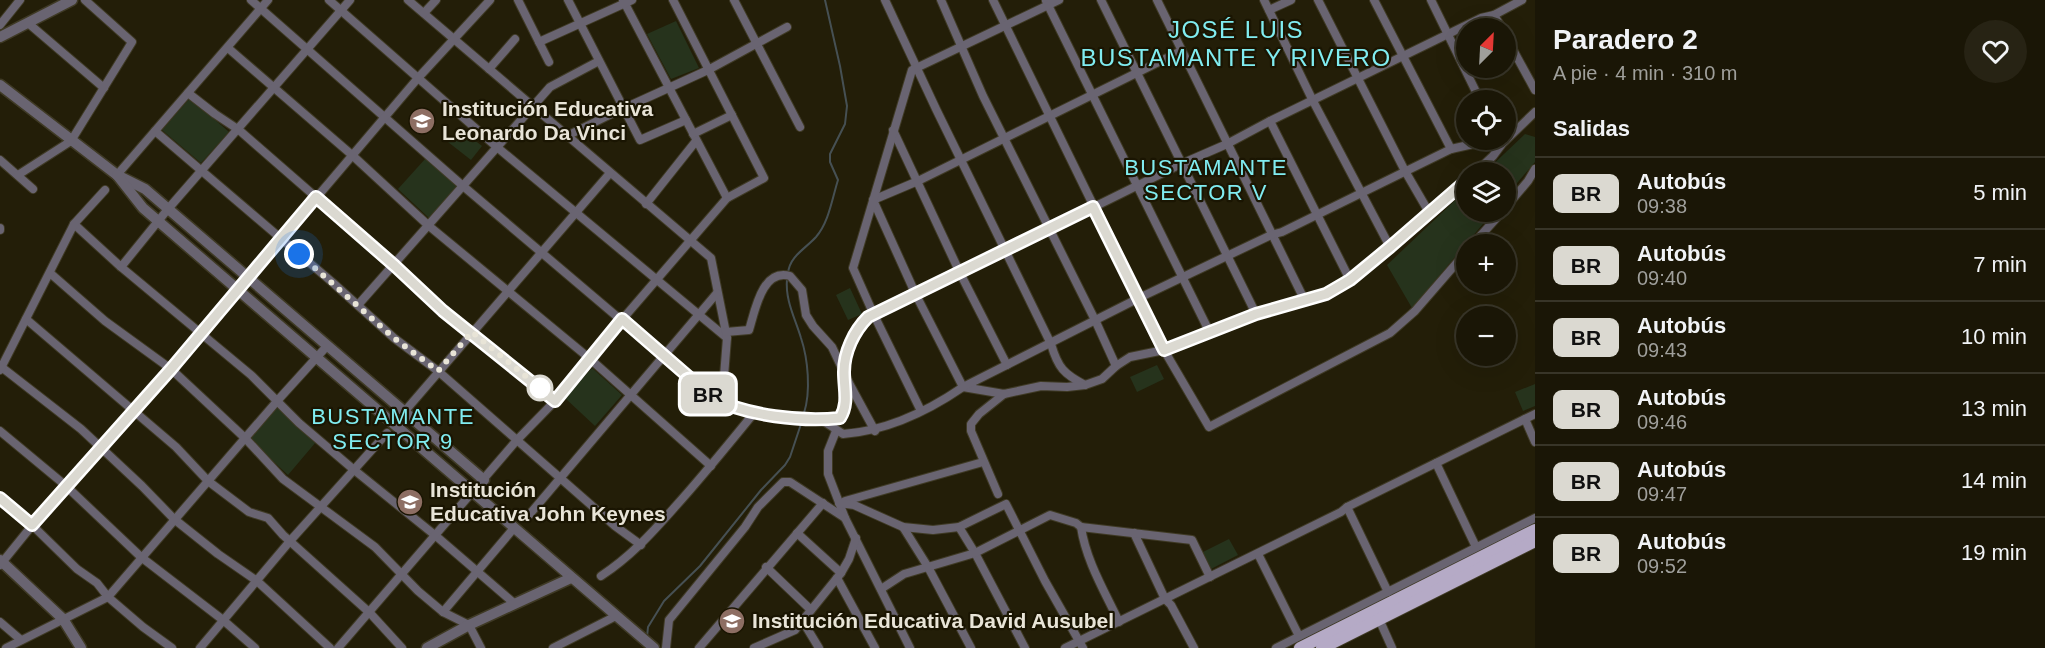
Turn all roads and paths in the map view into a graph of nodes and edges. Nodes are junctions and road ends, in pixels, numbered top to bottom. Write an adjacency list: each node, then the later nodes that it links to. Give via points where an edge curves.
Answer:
1 (20, 0): 37 (street)
2 (72, 0): 35 (street)
3 (85, 0): 61 (street, via 132,42)
4 (251, 0): 29 (street)
5 (268, 0): 29 (street)
6 (329, 0): 30 (street)
7 (350, 0): 30 (street)
8 (408, 0): 32 (street)
9 (436, 0): 32 (street)
10 (489, 0): 42 (street)
11 (518, 0): 44 (street)
12 (568, 0): 36 (street)
13 (673, 0): 56 (street)
14 (734, 0): 45 (street)
15 (885, 0): 54 (street)
16 (941, 0): 46 (street)
17 (993, 0): 38 (street)
18 (1059, 0): 28 (street)
19 (1101, 0): 57 (street)
20 (1157, 0): 49 (street)
21 (1264, 0): 31 (street)
22 (1291, 0): 31 (street)
23 (1318, 0): 59 (street)
24 (1374, 0): 51 (street)
25 (1431, 0): 40 (street)
26 (1522, 0): 33 (street)
27 (627, 1): 36 (street); 63 (street)
28 (1047, 3): 38 (street); 67 (street)
29 (261, 8): 47 (street); 48 (street)
30 (341, 10): 48 (street); 58 (street)
31 (1269, 10): 68 (street)
32 (424, 14): 42 (street)
33 (1494, 15): 34 (street); 40 (street)
34 (1496, 18)
35 (28, 23): 41 (street); 61 (street)
36 (579, 24): 44 (street); 52 (street)
37 (0, 25)
38 (1004, 26): 46 (street); 73 (street)
39 (787, 27): 45 (street)
40 (1447, 35): 51 (street); 64 (street)
41 (0, 37)
42 (453, 38): 55 (street); 58 (street)
43 (515, 39): 55 (street)
44 (539, 42): 53 (street)
45 (757, 44): 56 (street); 77 (street)
46 (962, 46): 54 (street); 84 (street)
47 (228, 48): 62 (street); 66 (street)
48 (308, 49): 62 (street); 74 (street)
49 (1182, 51): 57 (street); 86 (street)
50 (1516, 55): 65 (street)
51 (1402, 57): 59 (street); 89 (street)
52 (599, 61): 69 (street, via 550,87); 70 (street)
53 (549, 62)
54 (918, 67): 80 (street, via 912,70); 93 (street)
55 (489, 69): 69 (street)
56 (708, 69): 63 (street); 72 (street)
57 (1137, 74): 67 (street); 95 (street)
58 (418, 78): 74 (street); 87 (street)
59 (1358, 79): 68 (street); 98 (street)
60 (0, 85): 85 (street)
61 (104, 88): 85 (street)
62 (274, 88): 79 (street); 91 (street)
63 (668, 88): 70 (street); 75 (street)
64 (1475, 90)
65 (1535, 90)
66 (188, 93): 79 (street); 81 (street)
67 (1093, 95): 73 (street); 104 (street)
68 (1313, 101): 76 (street); 108 (street)
69 (532, 106): 82 (street); 87 (street)
70 (623, 108): 75 (street, via 640,140); 82 (street)
71 (1535, 112): 78 (street)
72 (732, 115): 83 (street); 111 (street, via 764,178)
73 (1049, 117): 84 (street); 114 (street)
74 (386, 118): 91 (street); 103 (street)
75 (686, 120): 83 (street)
76 (1270, 121): 86 (street); 118 (street)
77 (800, 127)
78 (1516, 128)
79 (238, 130): 97 (street); 110 (street)
80 (893, 130): 102 (street); 112 (street)
81 (155, 131): 97 (street); 101 (street)
82 (567, 136): 99 (street)
83 (694, 138): 111 (street); 113 (street)
84 (1004, 138): 93 (street); 123 (street)
85 (71, 141): 100 (street); 101 (street)
86 (1227, 144): 95 (street); 125 (street)
87 (498, 148): 103 (street); 116 (street)
88 (1456, 148): 89 (street)
89 (1451, 149): 98 (street)
90 (1496, 150): 94 (street)
91 (352, 155): 110 (street); 122 (street)
92 (0, 160): 100 (street)
93 (960, 160): 102 (street); 129 (street)
94 (1487, 162)
95 (1181, 164): 104 (street); 131 (street)
96 (1535, 169): 109 (street)
97 (202, 171): 115 (street); 126 (street)
98 (1405, 171): 108 (street); 117 (street)
99 (610, 173): 113 (street); 116 (street)
100 (18, 175): 105 (street)
101 (117, 175): 115 (street, via 145,189); 119 (street)
102 (918, 181): 112 (street); 136 (street)
103 (463, 186): 122 (street); 130 (street)
104 (1138, 187): 114 (street); 137 (street)
105 (33, 189)
106 (105, 190): 121 (street)
107 (1456, 190): 117 (street)
108 (1360, 193): 118 (street); 128 (street)
109 (1516, 195)
110 (316, 197): 126 (street); 133 (street)
111 (727, 198): 127 (street)
112 (873, 200): 144 (street); 148 (street, via 853,268)
113 (646, 204): 127 (street)
114 (1093, 207): 123 (street); 145 (street)
115 (168, 210): 119 (street); 138 (street)
116 (576, 213): 130 (street); 140 (street)
117 (1430, 214): 128 (street)
118 (1317, 215): 125 (street); 139 (street)
119 (159, 222): 134 (street); 141 (street)
120 (1493, 222): 124 (street)
121 (74, 224): 134 (street); 135 (street)
122 (429, 226): 133 (street); 142 (street)
123 (1049, 230): 129 (street); 153 (street)
124 (1482, 234)
125 (1271, 235): 131 (street); 146 (street)
126 (282, 239): 138 (street); 147 (street)
127 (690, 241): 140 (street); 143 (street, via 711,258)
128 (1390, 247): 139 (street)
129 (1005, 251): 136 (street); 158 (street)
130 (542, 252): 142 (street); 152 (street)
131 (1227, 257): 137 (street); 149 (street)
132 (1456, 264): 160 (street, via 1390,333 1209,428)
133 (395, 266): 147 (street); 155 (street)
134 (121, 267): 156 (street)
135 (50, 273): 151 (street); 167 (street, via 105,321)
136 (960, 273): 144 (street); 164 (street)
137 (1184, 277): 145 (street); 154 (street)
138 (248, 278): 141 (street); 159 (street)
139 (1350, 280): 146 (street, via 1326,294)
140 (656, 281): 150 (street); 152 (street)
141 (238, 290): 156 (street); 162 (street)
142 (508, 290): 155 (street); 163 (street)
143 (717, 293): 150 (street); 157 (street)
144 (916, 295): 148 (street); 171 (street)
145 (1139, 298): 153 (street); 160 (street)
146 (1304, 299): 149 (street)
147 (358, 305): 169 (street)
148 (873, 313): 168 (street, via 855,333); 179 (street)
149 (1256, 314): 154 (street)
150 (698, 315): 157 (street); 161 (street)
151 (26, 319): 166 (street); 177 (street)
152 (622, 319): 161 (street); 163 (street)
153 (1096, 322): 158 (street); 165 (street)
154 (1209, 331): 160 (street)
155 (472, 332): 169 (street); 175 (street)
156 (201, 333): 167 (street); 174 (street)
157 (727, 335): 168 (street, via 749,330 769,281 788,275 798,284 806,315); 176 (street)
158 (1051, 344): 164 (street); 170 (street, via 1065,374)
159 (327, 346): 162 (street); 178 (street)
160 (1164, 350): 165 (street, via 1131,357)
161 (664, 356): 173 (street); 176 (street)
162 (316, 357): 174 (street); 200 (street)
163 (589, 358): 173 (street); 175 (street)
164 (1007, 365): 171 (street)
165 (1116, 366): 170 (street, via 1102,379)
166 (1, 368): 191 (street)
167 (171, 369): 177 (street); 188 (street)
168 (844, 369): 183 (street, via 846,409 840,418); 184 (street)
169 (438, 371): 178 (street); 189 (street)
170 (1085, 385): 172 (street, via 1041,386)
171 (963, 387): 172 (street); 179 (street)
172 (1004, 394): 192 (street, via 971,424)
173 (631, 395): 194 (street); 196 (street)
174 (278, 400): 188 (street); 195 (street)
175 (555, 401): 189 (street)
176 (722, 402): 180 (street)
177 (133, 410): 191 (street); 198 (street)
178 (405, 411): 197 (street)
179 (921, 411): 184 (street)
180 (754, 412): 183 (street); 194 (street)
181 (1535, 414): 182 (street)
182 (1525, 419): 190 (street); 193 (street)
183 (822, 420): 186 (street)
184 (875, 430): 186 (street, via 843,434)
185 (0, 431): 199 (street)
186 (836, 431): 204 (street, via 828,451 828,474)
187 (387, 433): 195 (street)
188 (245, 438): 198 (street); 205 (street, via 283,479)
189 (517, 441): 196 (street); 197 (street)
190 (1535, 442)
191 (100, 447): 199 (street); 210 (street)
192 (983, 462): 201 (street); 204 (street)
193 (1436, 463): 206 (street); 225 (street)
194 (711, 466): 224 (street)
195 (353, 470): 205 (street); 220 (street)
196 (560, 477): 207 (street); 224 (street)
197 (484, 480): 200 (street)
198 (208, 481): 210 (street); 222 (street, via 249,512 268,518)
199 (65, 485): 211 (street); 228 (street)
200 (473, 493): 215 (street); 220 (street)
201 (998, 494)
202 (0, 498): 211 (street)
203 (823, 503): 208 (street); 218 (street); 271 (street, via 790,482 783,482 758,507 669,620)
204 (839, 503): 208 (street); 212 (street, via 854,505)
205 (321, 507): 222 (street); 233 (street, via 375,547)
206 (1347, 507): 227 (street); 240 (street)
207 (529, 515)
208 (844, 518): 221 (street)
209 (1535, 518): 225 (street)
210 (174, 519): 228 (street); 238 (street)
211 (32, 525): 229 (street); 241 (street)
212 (903, 527): 213 (street); 231 (street)
213 (959, 527): 216 (street, via 1006,504); 226 (street)
214 (1081, 527): 216 (street, via 1050,515); 219 (street); 253 (street, via 1083,542)
215 (514, 528): 232 (street); 237 (street)
216 (1020, 530): 226 (street); 257 (street)
217 (1535, 531): 256 (main road)
218 (797, 533): 230 (street); 235 (street)
219 (1134, 533): 236 (street, via 1192,540); 242 (street)
220 (436, 536): 232 (street); 233 (street)
221 (856, 538): 235 (street); 239 (street)
222 (290, 541): 238 (street); 246 (street)
223 (1535, 541): 249 (main road)
224 (641, 545): 234 (street)
225 (1476, 548): 240 (street)
226 (975, 553): 231 (street); 277 (street)
227 (1258, 554): 236 (street); 256 (street)
228 (141, 557): 241 (street); 250 (street)
229 (1, 563): 248 (street)
230 (766, 567): 244 (street); 272 (street)
231 (928, 567): 239 (street, via 904,574); 276 (street)
232 (477, 572): 243 (street); 245 (street)
233 (403, 575): 245 (street); 246 (street)
234 (601, 576)
235 (839, 576): 244 (street); 274 (street)
236 (1210, 577): 242 (street)
237 (571, 578): 243 (street); 247 (street)
238 (257, 581): 250 (street); 264 (street)
239 (881, 589): 275 (street)
240 (1388, 592): 256 (street)
241 (108, 597): 248 (street); 261 (street)
242 (1165, 599): 253 (street); 279 (street)
243 (516, 604): 254 (street)
244 (811, 610): 251 (street)
245 (443, 612): 254 (street)
246 (370, 613): 265 (street); 266 (street)
247 (616, 616): 269 (street); 270 (street)
248 (63, 619): 255 (street); 260 (street)
249 (1379, 619): 281 (main road); 282 (street)
250 (223, 620): 262 (street); 263 (street)
251 (802, 621): 258 (street, via 795,630); 273 (street)
252 (0, 622): 255 (street)
253 (1119, 622): 257 (street)
254 (469, 625): 267 (street); 268 (street)
255 (21, 640): 259 (street)
256 (1300, 642): 280 (street)
257 (1081, 644): 278 (street)
258 (759, 646)
259 (8, 647)
260 (81, 648)
261 (172, 648)
262 (200, 648)
263 (255, 648)
264 (330, 648)
265 (338, 648)
266 (402, 648)
267 (427, 648)
268 (481, 648)
269 (554, 648)
270 (654, 648)
271 (666, 648)
272 (699, 648)
273 (819, 648)
274 (875, 648)
275 (910, 648)
276 (971, 648)
277 (1025, 648)
278 (1065, 648)
279 (1194, 648)
280 (1276, 648)
281 (1322, 648)
282 (1392, 648)

